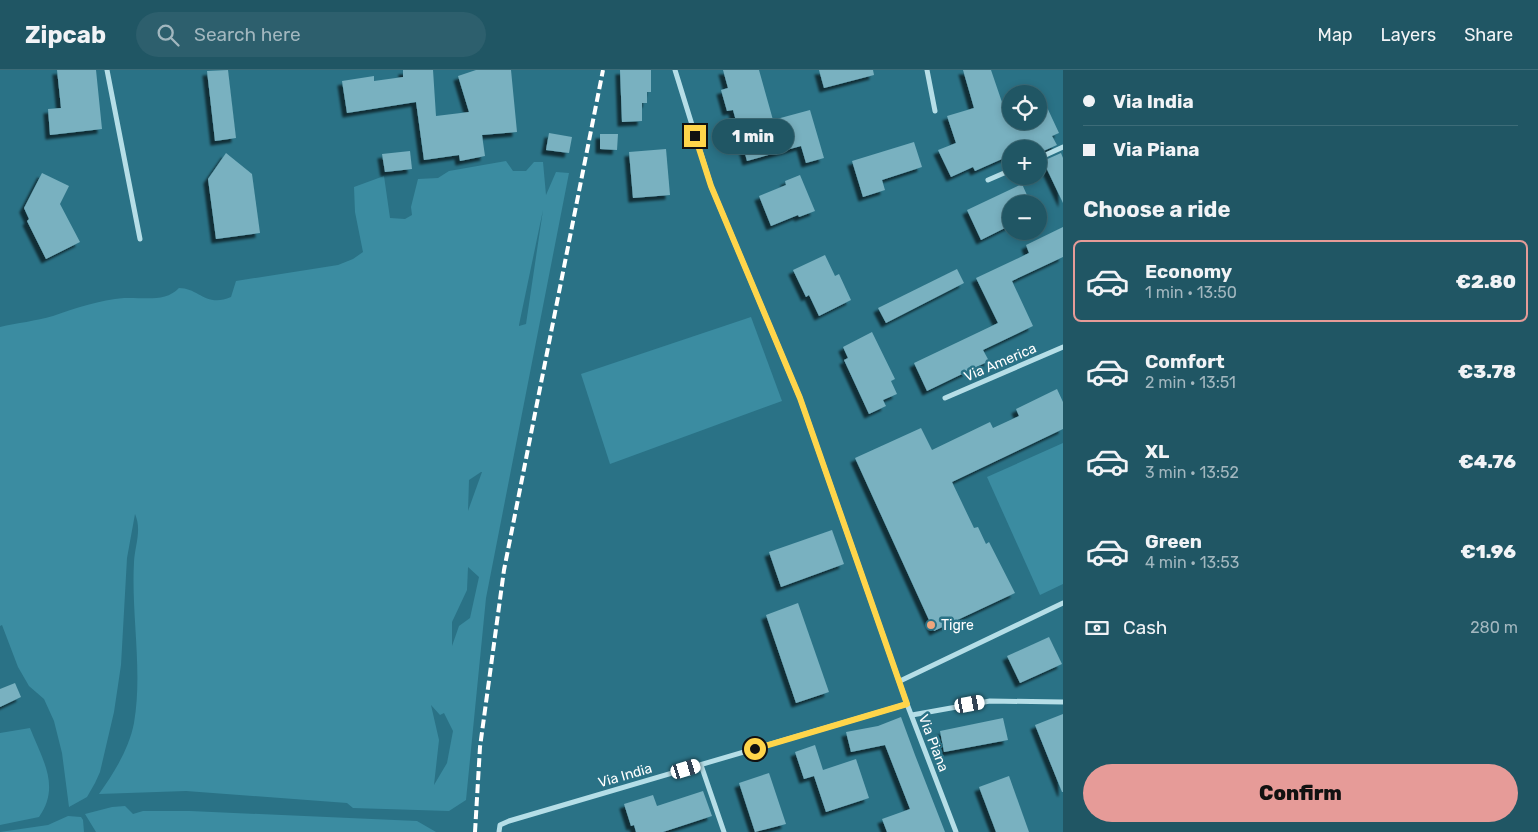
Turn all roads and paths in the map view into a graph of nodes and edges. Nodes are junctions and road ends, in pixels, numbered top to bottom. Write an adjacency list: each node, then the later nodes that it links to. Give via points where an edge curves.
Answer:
1 (107, 70): 9 (street)
2 (675, 70): 13 (street, Via Piana, via 711,186 800,398)
3 (927, 70): 4 (street)
4 (935, 112)
5 (1063, 147): 6 (street)
6 (1047, 154)
7 (1002, 174): 8 (street)
8 (988, 180)
9 (140, 239)
10 (1063, 347): 11 (street, Via America)
11 (945, 398)
12 (1063, 604): 13 (street)
13 (900, 682): 15 (street, Via Piana)
14 (1063, 702): 16 (street, via 990,701)
15 (907, 704): 16 (street, Via Piana); 17 (street, Via India)
16 (912, 715): 20 (street, Via Piana)
17 (701, 765): 18 (street, Via India, via 509,821 500,825); 19 (street)
18 (499, 832)
19 (724, 832)
20 (956, 832)

